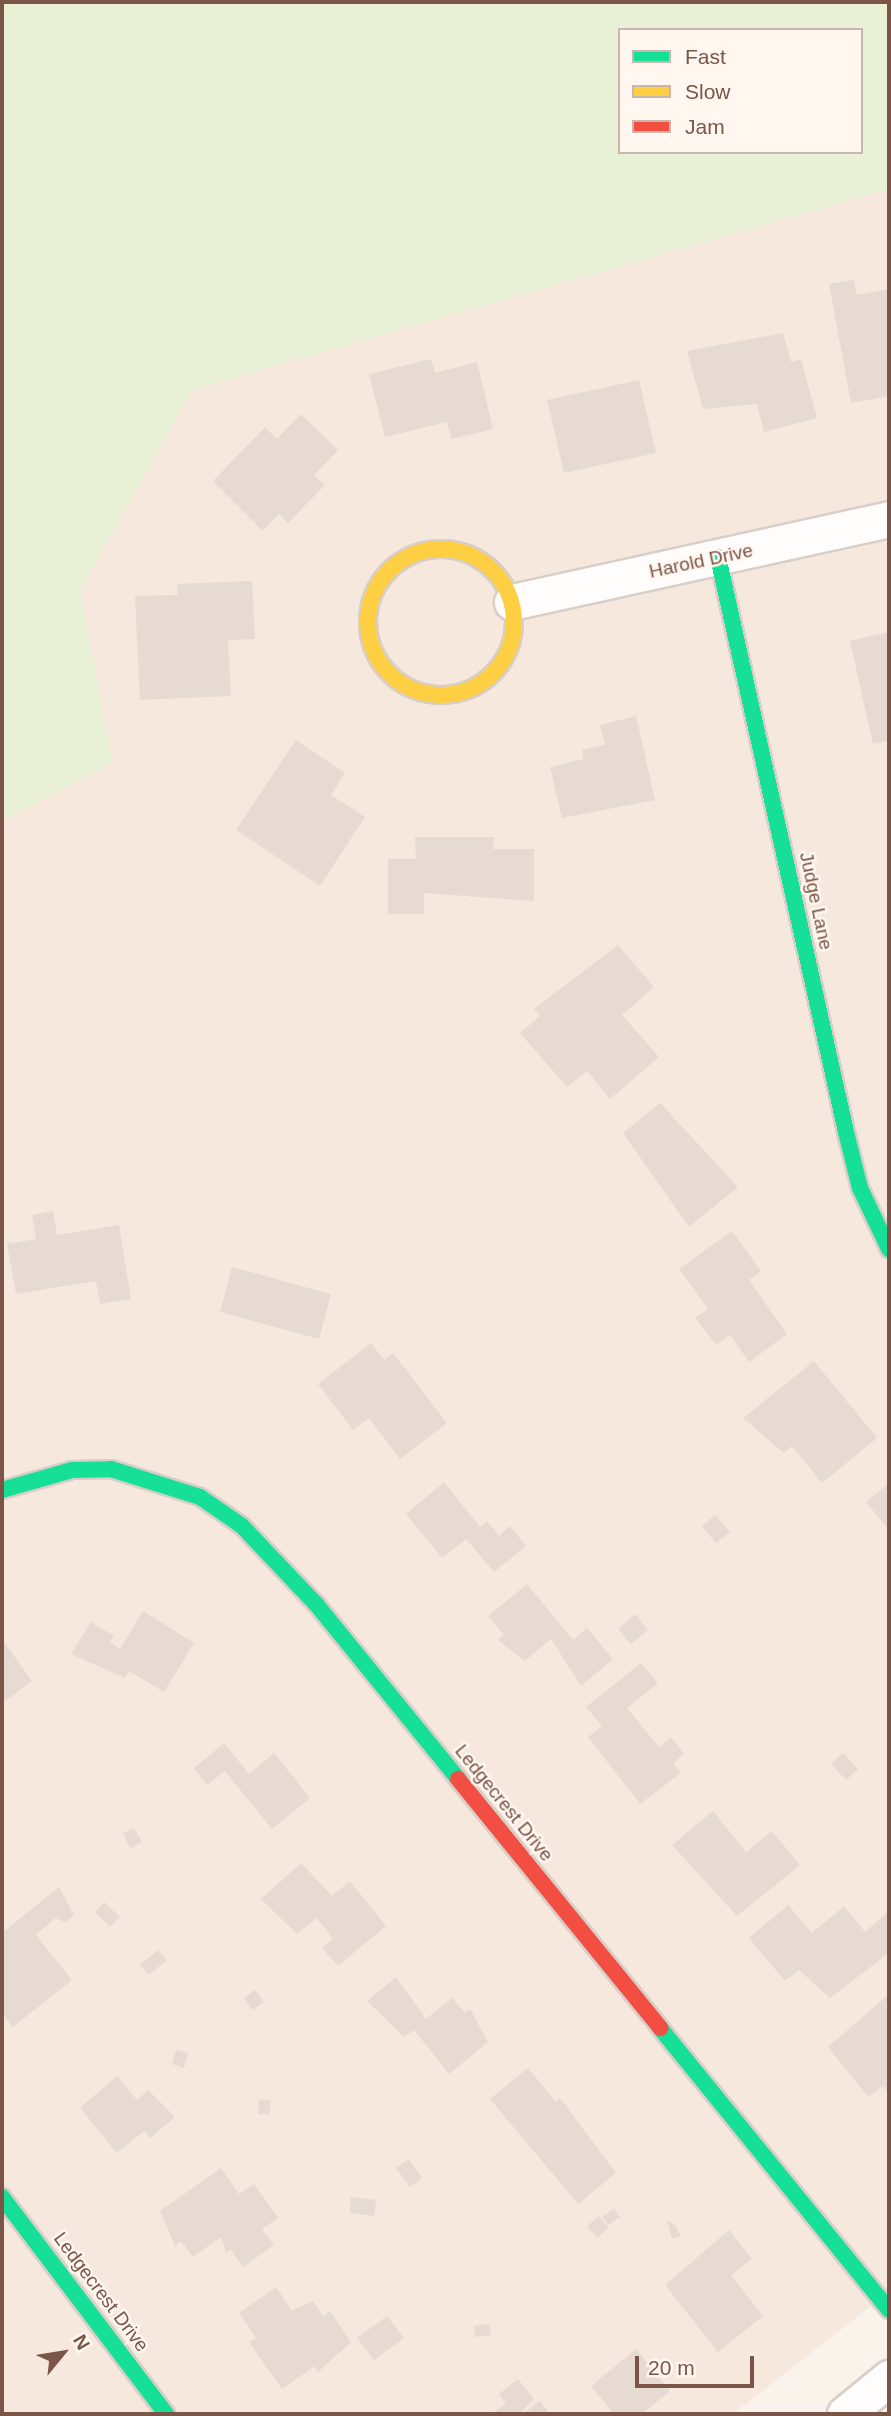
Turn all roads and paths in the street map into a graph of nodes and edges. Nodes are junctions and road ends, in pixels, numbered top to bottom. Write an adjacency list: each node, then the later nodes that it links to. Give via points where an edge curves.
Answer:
1 (889, 519): 2 (street, Harold Drive)
2 (718, 557): 3 (street, Harold Drive); 4 (street, Judge Lane, via 846,1132 860,1188)
3 (512, 603): 3 (street, via 498,576 476,557 447,548 418,552 393,567 375,590 368,619 373,648 389,673 414,690 442,696 472,689 495,672 511,646)
4 (889, 1250)
5 (2, 1490): 7 (street, Ledgecrest Drive, via 72,1470 111,1469 200,1497 242,1526 324,1614)
6 (2, 2197): 9 (street, Ledgecrest Drive)
7 (889, 2310)
8 (889, 2378): 10 (street)
9 (166, 2414)
10 (845, 2414)

